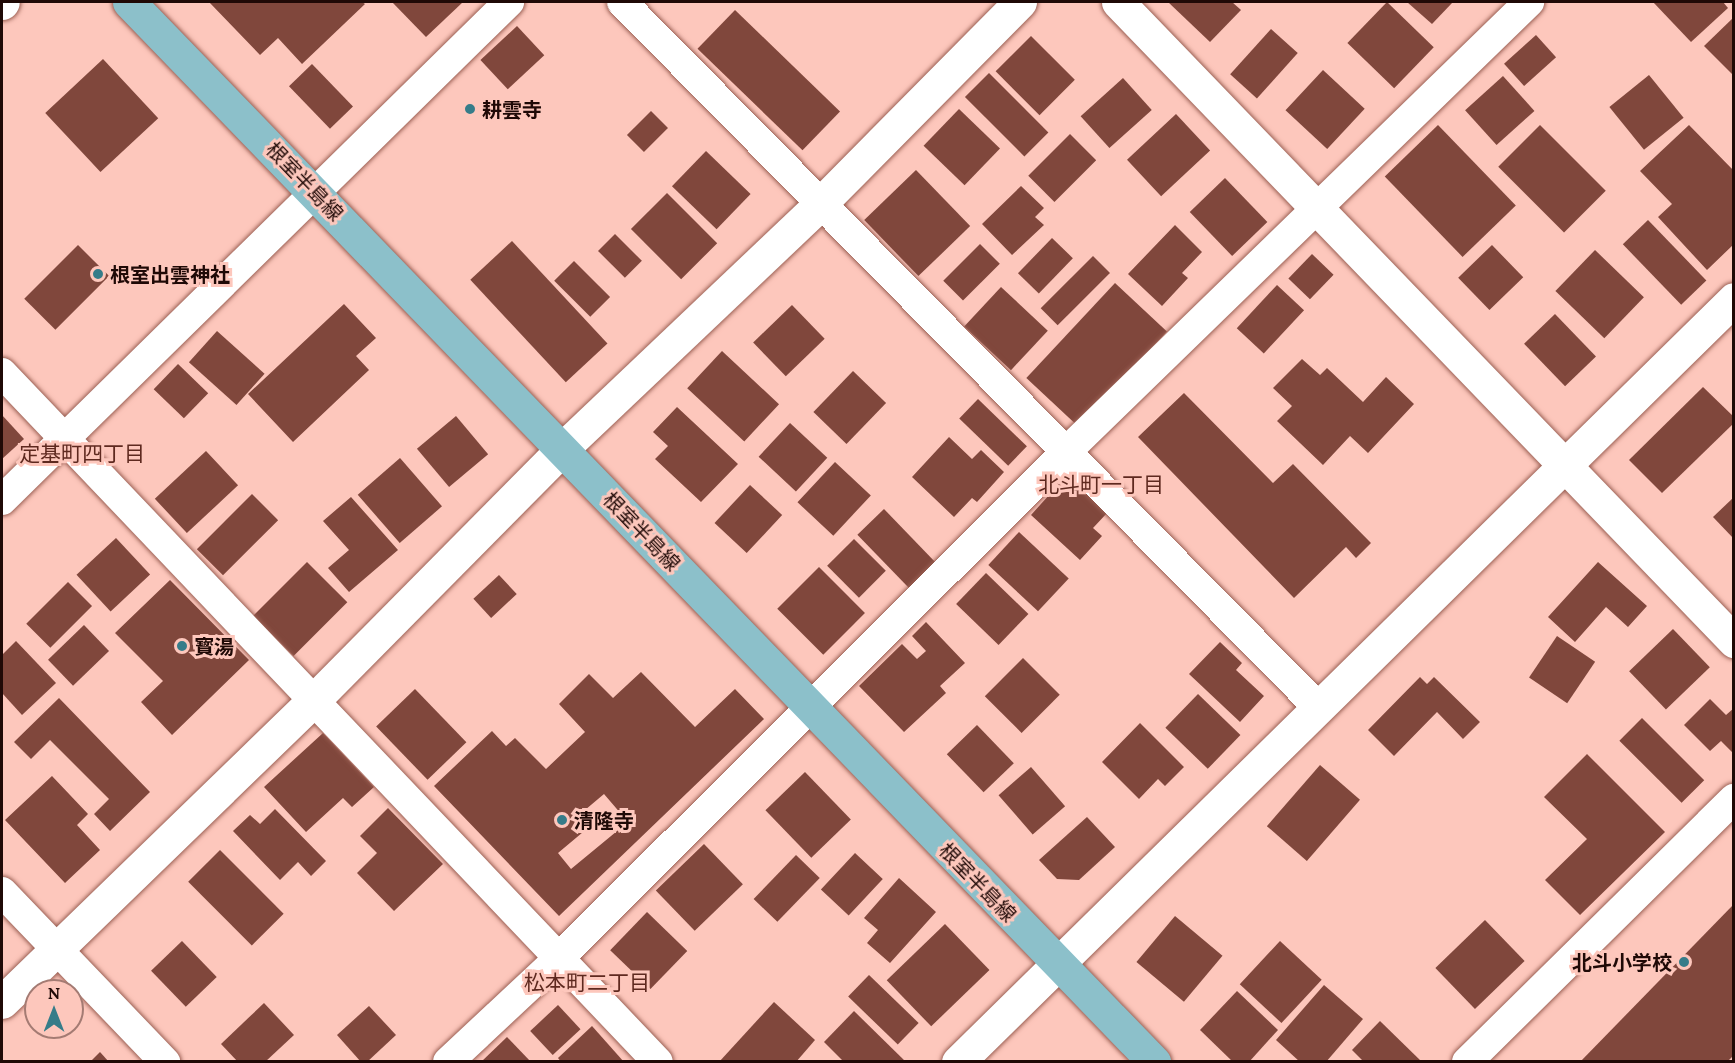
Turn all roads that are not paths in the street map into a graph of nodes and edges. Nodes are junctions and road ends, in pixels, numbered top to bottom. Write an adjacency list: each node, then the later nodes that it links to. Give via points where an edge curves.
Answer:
1 (129, 2): 7 (main road, 根室半島線)
2 (509, 2): 7 (street)
3 (622, 2): 8 (street)
4 (1020, 2): 8 (street)
5 (1118, 2): 9 (street)
6 (1529, 2): 9 (street)
7 (314, 190): 12 (street); 13 (main road, 根室半島線)
8 (821, 203): 13 (street); 14 (street)
9 (1317, 210): 14 (street); 15 (street)
10 (1734, 298): 15 (street)
11 (2, 373): 12 (street)
12 (65, 436): 16 (street); 18 (street)
13 (562, 449): 18 (street); 20 (main road, 根室半島線)
14 (1065, 452): 19 (street); 20 (street)
15 (1565, 465): 17 (street); 19 (street)
16 (2, 500)
17 (1734, 641)
18 (313, 701): 23 (street); 24 (street)
19 (1318, 707): 25 (street)
20 (812, 710): 24 (street); 25 (main road, 根室半島線)
21 (1734, 800): 32 (street)
22 (2, 892): 23 (street)
23 (55, 949): 26 (street); 27 (street)
24 (559, 958): 28 (street); 29 (street)
25 (1057, 963): 30 (street); 31 (main road, 根室半島線)
26 (2, 1002)
27 (165, 1062)
28 (448, 1062)
29 (658, 1062)
30 (958, 1062)
31 (1154, 1062)
32 (1467, 1062)

